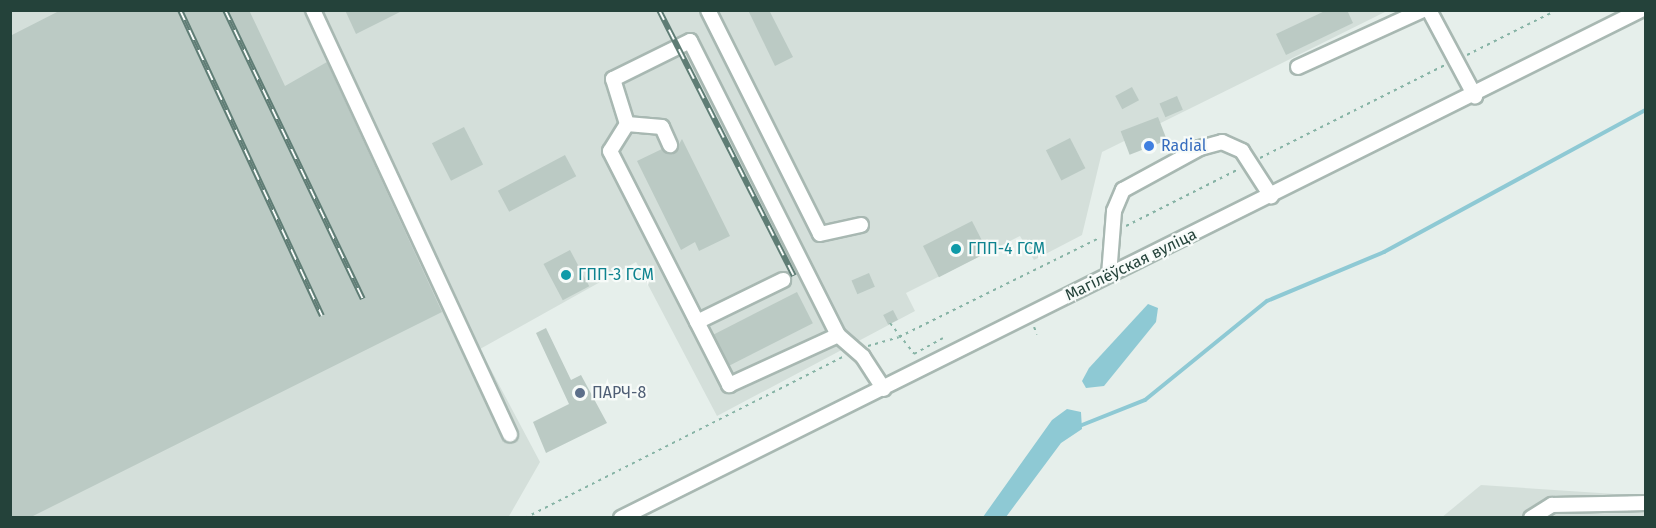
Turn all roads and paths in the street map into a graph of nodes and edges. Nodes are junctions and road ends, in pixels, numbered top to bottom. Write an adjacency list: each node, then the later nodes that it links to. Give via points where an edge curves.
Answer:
1 (313, 10): 25 (street)
2 (708, 10): 14 (street, via 820,234)
3 (1423, 10): 8 (street)
4 (1429, 10): 7 (street)
5 (1557, 10): 7 (path)
6 (1641, 10): 9 (street, Магілёўская вуліца)
7 (1457, 60): 9 (street); 12 (path)
8 (1298, 67)
9 (1475, 96): 13 (street, Магілёўская вуліца)
10 (627, 124): 11 (street, via 662,127); 18 (street, via 610,151); 20 (street, via 613,79 690,42)
11 (670, 145)
12 (1252, 163): 13 (street); 15 (path); 15 (street, via 1222,142 1190,152 1123,190)
13 (1271, 196): 16 (street, Магілёўская вуліца)
14 (861, 225)
15 (1111, 233): 16 (street); 21 (path)
16 (1109, 275): 24 (street, Магілёўская вуліца)
17 (783, 280): 18 (street)
18 (697, 322): 20 (street, via 729,385)
19 (891, 323): 21 (path)
20 (838, 335): 23 (street)
21 (899, 337): 22 (path, via 914,354); 23 (path)
22 (943, 338)
23 (855, 351): 24 (street); 28 (path)
24 (884, 389): 29 (street, Магілёўская вуліца)
25 (510, 435)
26 (1646, 503): 27 (street)
27 (1620, 511): 30 (street, via 1552,505)
28 (525, 518)
29 (621, 518)
30 (1531, 518)

